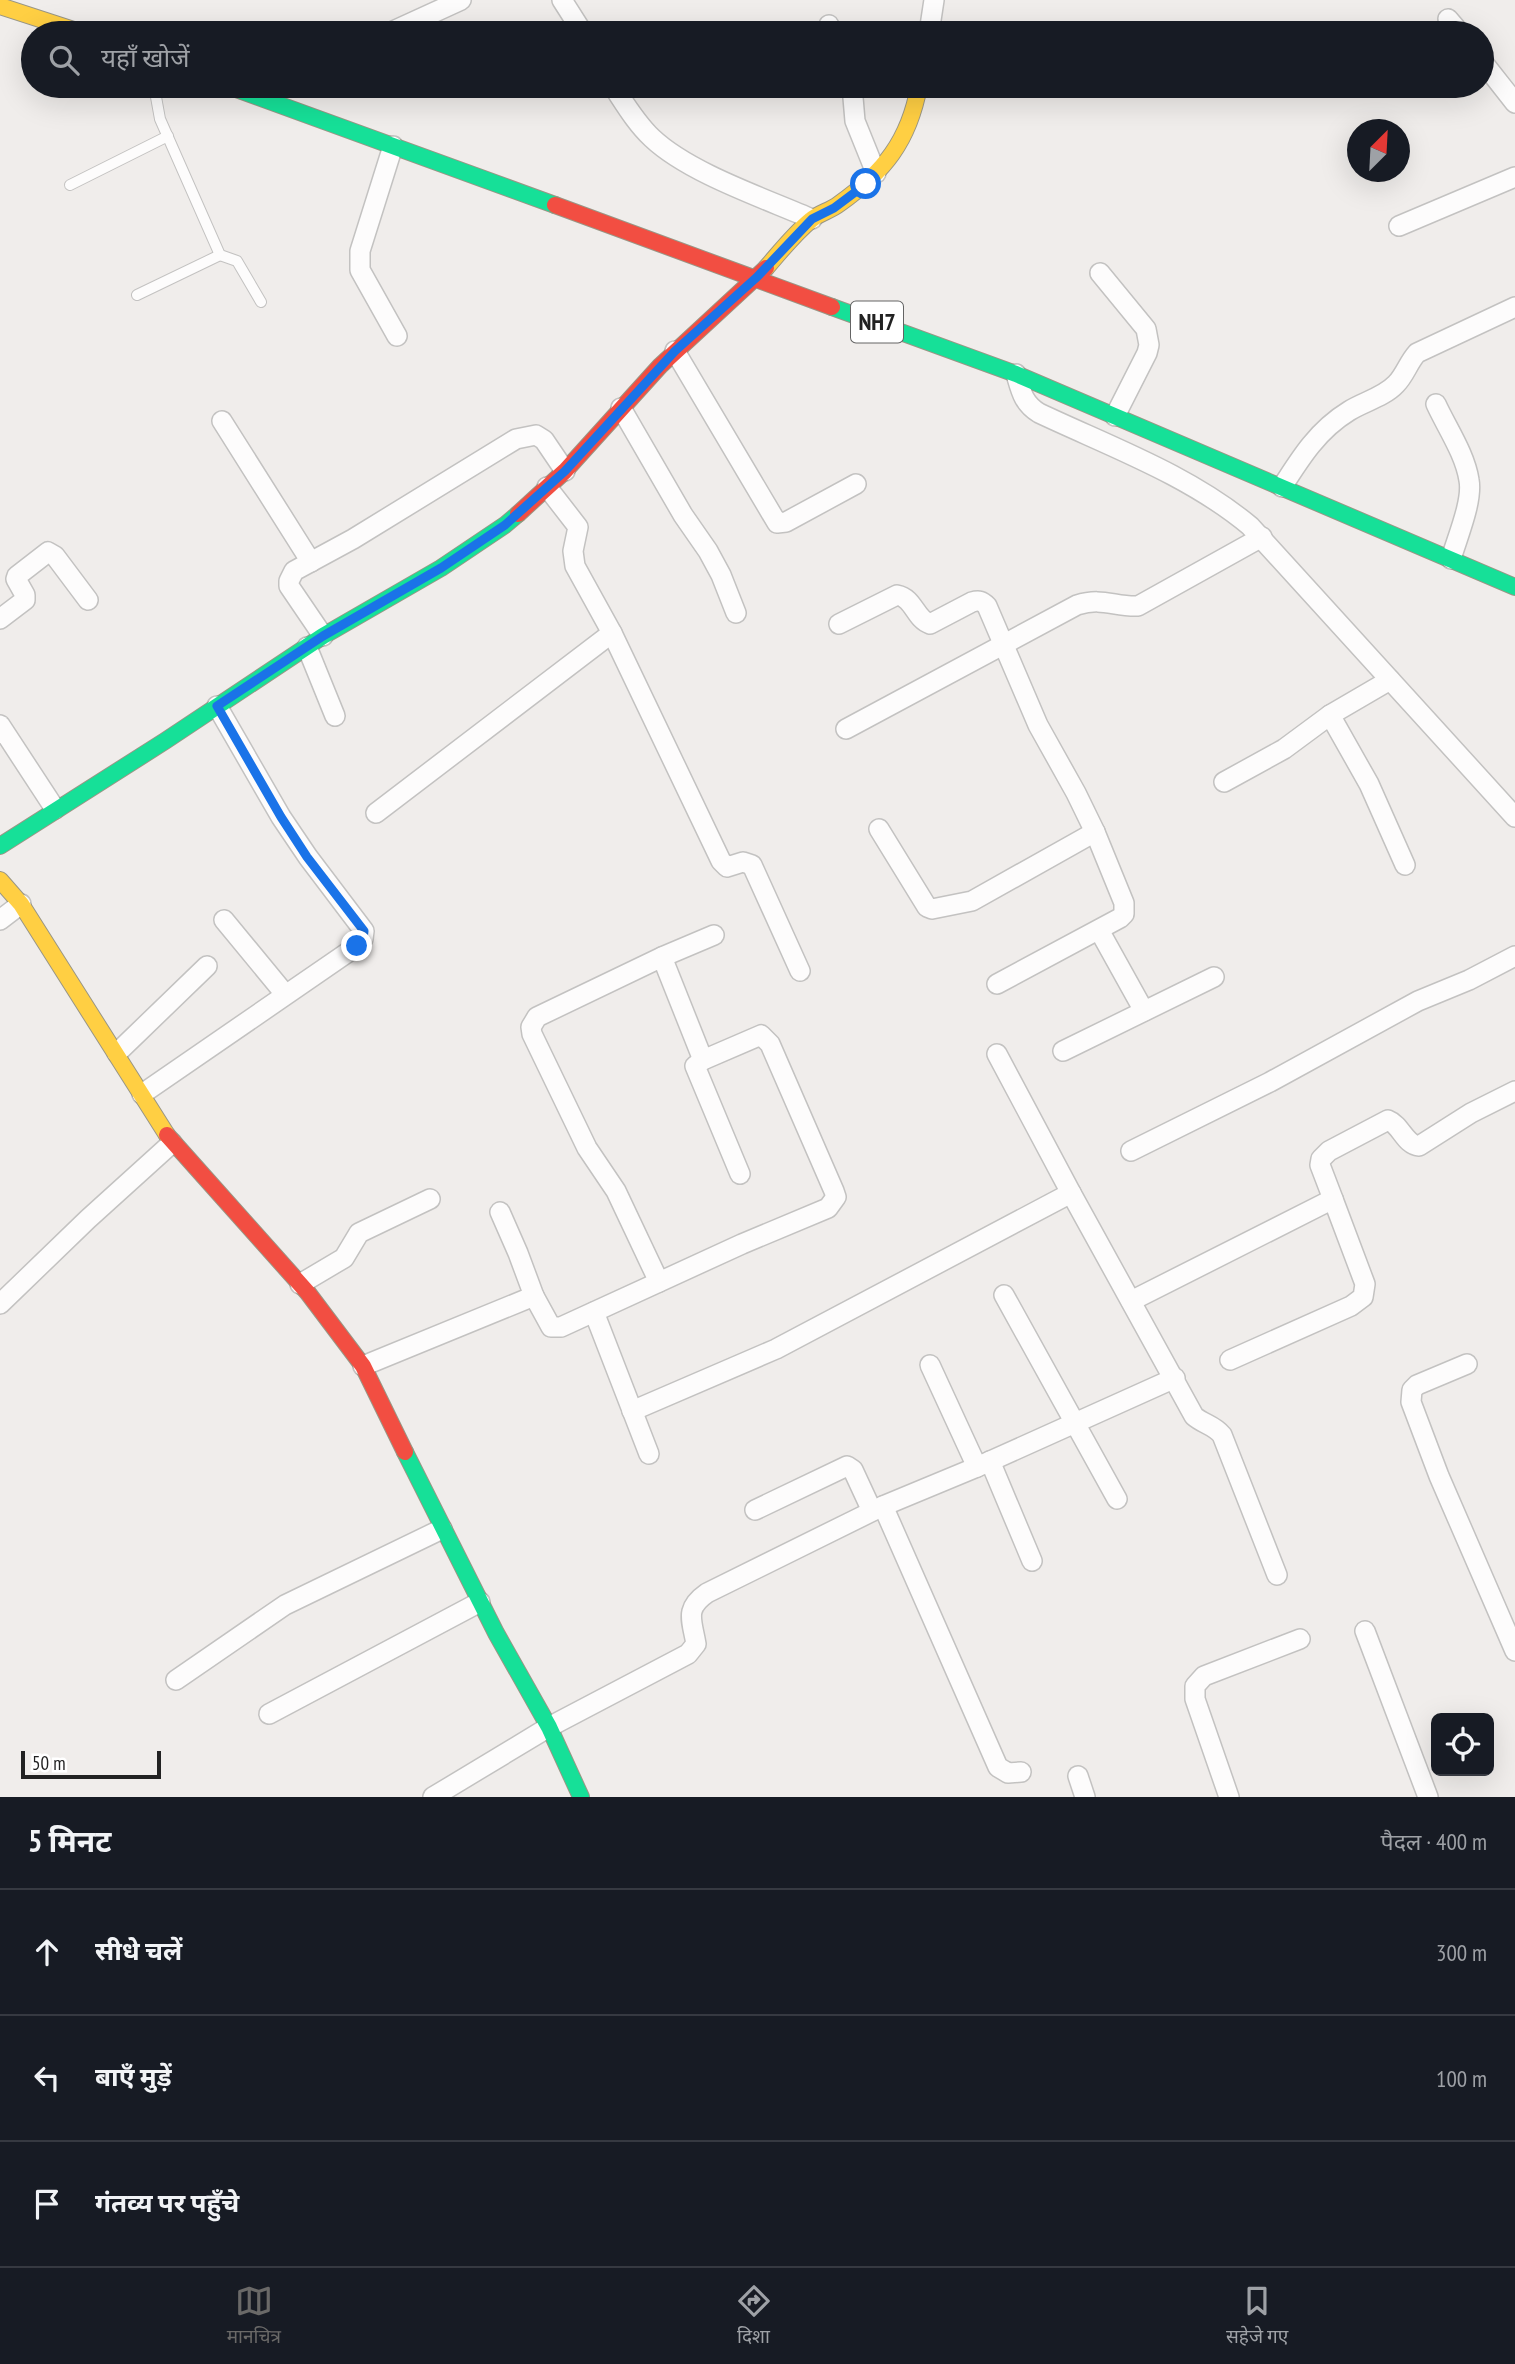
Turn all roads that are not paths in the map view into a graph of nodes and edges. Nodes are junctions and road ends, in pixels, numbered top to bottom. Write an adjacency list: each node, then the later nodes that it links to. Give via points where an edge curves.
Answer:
1 (461, 0): 6 (street)
2 (562, 0): 7 (street)
3 (934, 0): 8 (street)
4 (0, 6): 5 (main road)
5 (46, 21)
6 (415, 21)
7 (575, 21)
8 (931, 21)
9 (1494, 76): 15 (street)
10 (156, 98): 16 (lane)
11 (280, 98): 17 (main road, NH7)
12 (621, 98): 21 (street, via 651,137 672,155)
13 (853, 98): 18 (street, via 855,121)
14 (917, 98): 18 (main road, via 906,131)
15 (1515, 103)
16 (167, 136): 20 (lane); 23 (lane)
17 (393, 146): 25 (main road, NH7); 29 (street, via 359,251 360,270)
18 (876, 173): 21 (main road, via 852,197)
19 (1515, 177): 22 (street)
20 (70, 185)
21 (812, 219): 25 (main road)
22 (1399, 226)
23 (220, 255): 26 (lane); 27 (lane, via 237,261)
24 (1100, 273): 34 (street, via 1149,337 1147,354)
25 (757, 277): 30 (main road); 31 (main road, NH7)
26 (137, 295)
27 (261, 302)
28 (1515, 307): 39 (street, via 1417,353 1396,384 1331,423)
29 (397, 336)
30 (675, 351): 33 (main road); 37 (street, via 777,523)
31 (1016, 374): 34 (main road, NH7); 40 (street, via 1029,407 1198,488)
32 (1436, 404): 41 (street, via 1470,482)
33 (621, 408): 36 (main road); 45 (street, via 708,551)
34 (1115, 416): 39 (main road, NH7)
35 (222, 421): 42 (street)
36 (565, 471): 38 (main road); 42 (street, via 544,440 536,435 516,439)
37 (856, 484)
38 (547, 487): 48 (street, via 578,527 575,566); 49 (main road, via 505,525 441,568)
39 (1282, 487): 41 (main road, NH7)
40 (1262, 537): 50 (street, via 1138,606 1089,601); 51 (street)
41 (1451, 559): 43 (main road, NH7)
42 (311, 562): 49 (street, via 294,571 289,586)
43 (1515, 587)
44 (88, 600): 46 (street, via 48,552 17,576 25,600)
45 (736, 613)
46 (0, 619)
47 (839, 624): 50 (street, via 897,594 908,599 922,621 930,624 978,600 987,606)
48 (612, 634): 59 (street); 74 (street, via 721,860 727,867 743,862 752,865)
49 (315, 641): 52 (main road); 54 (street)
50 (1003, 643): 56 (street); 62 (street, via 1038,725)
51 (1390, 680): 53 (street); 60 (street)
52 (217, 706): 58 (main road); 77 (street, via 307,857 364,931 357,946)
53 (1330, 715): 57 (street, via 1284,749); 64 (street, via 1369,784)
54 (335, 716)
55 (0, 725): 58 (street)
56 (846, 729)
57 (1224, 782)
58 (55, 809): 63 (main road)
59 (376, 813)
60 (1515, 817)
61 (879, 829): 62 (street, via 932,909 972,901)
62 (1095, 832): 69 (street, via 1126,910)
63 (0, 846)
64 (1405, 865)
65 (0, 880): 66 (main road)
66 (21, 904): 67 (street); 80 (main road)
67 (0, 920)
68 (224, 920): 77 (street)
69 (1100, 930): 76 (street); 78 (street)
70 (715, 935): 71 (street)
71 (662, 957): 82 (street); 92 (street, via 537,1017 531,1027 587,1148 616,1191)
72 (1515, 957): 86 (street, via 1418,1001)
73 (207, 966): 80 (street)
74 (800, 971)
75 (1213, 977): 78 (street)
76 (997, 984)
77 (285, 994): 84 (street)
78 (1144, 1011): 79 (street)
79 (1063, 1051)
80 (117, 1053): 84 (main road)
81 (997, 1054): 88 (street)
82 (703, 1060): 87 (street, via 695,1071); 92 (street, via 754,1037 766,1038 836,1197 828,1208)
83 (1515, 1091): 90 (street, via 1419,1146 1410,1144 1388,1120 1329,1151 1320,1165)
84 (142, 1094): 85 (main road)
85 (172, 1143): 93 (main road); 97 (street)
86 (1131, 1151)
87 (740, 1174)
88 (1071, 1194): 96 (street); 104 (street, via 776,1349)
89 (430, 1199): 93 (street, via 359,1233 344,1258)
90 (1333, 1199): 96 (street); 99 (street, via 1365,1284 1363,1297)
91 (500, 1212): 95 (street)
92 (659, 1282): 98 (street)
93 (300, 1284): 102 (main road)
94 (1004, 1295): 105 (street)
95 (534, 1296): 98 (street, via 551,1327); 102 (street)
96 (1131, 1301): 103 (street)
97 (0, 1304)
98 (594, 1312): 104 (street)
99 (1230, 1360)
100 (1467, 1364): 117 (street, via 1417,1385 1411,1402)
101 (930, 1365): 107 (street)
102 (363, 1366): 111 (main road)
103 (1175, 1378): 105 (street); 113 (street, via 1194,1416 1222,1434)
104 (632, 1411): 106 (street)
105 (1076, 1422): 107 (street); 108 (street)
106 (649, 1454)
107 (983, 1464): 109 (street); 112 (street)
108 (1117, 1499)
109 (878, 1508): 110 (street, via 847,1466); 120 (street, via 706,1593 692,1606 694,1650); 121 (street, via 998,1767 1008,1773)
110 (755, 1510)
111 (442, 1529): 114 (main road); 118 (street, via 285,1605)
112 (1032, 1560)
113 (1277, 1575)
114 (480, 1602): 119 (street); 120 (main road)
115 (1365, 1631): 127 (street)
116 (1300, 1639): 126 (street, via 1204,1676 1195,1686 1195,1699)
117 (1515, 1651)
118 (176, 1680)
119 (269, 1714)
120 (549, 1727): 123 (street); 124 (main road)
121 (1021, 1772)
122 (1077, 1776): 125 (street)
123 (433, 1797)
124 (581, 1797)
125 (1085, 1797)
126 (1230, 1797)
127 (1428, 1797)

